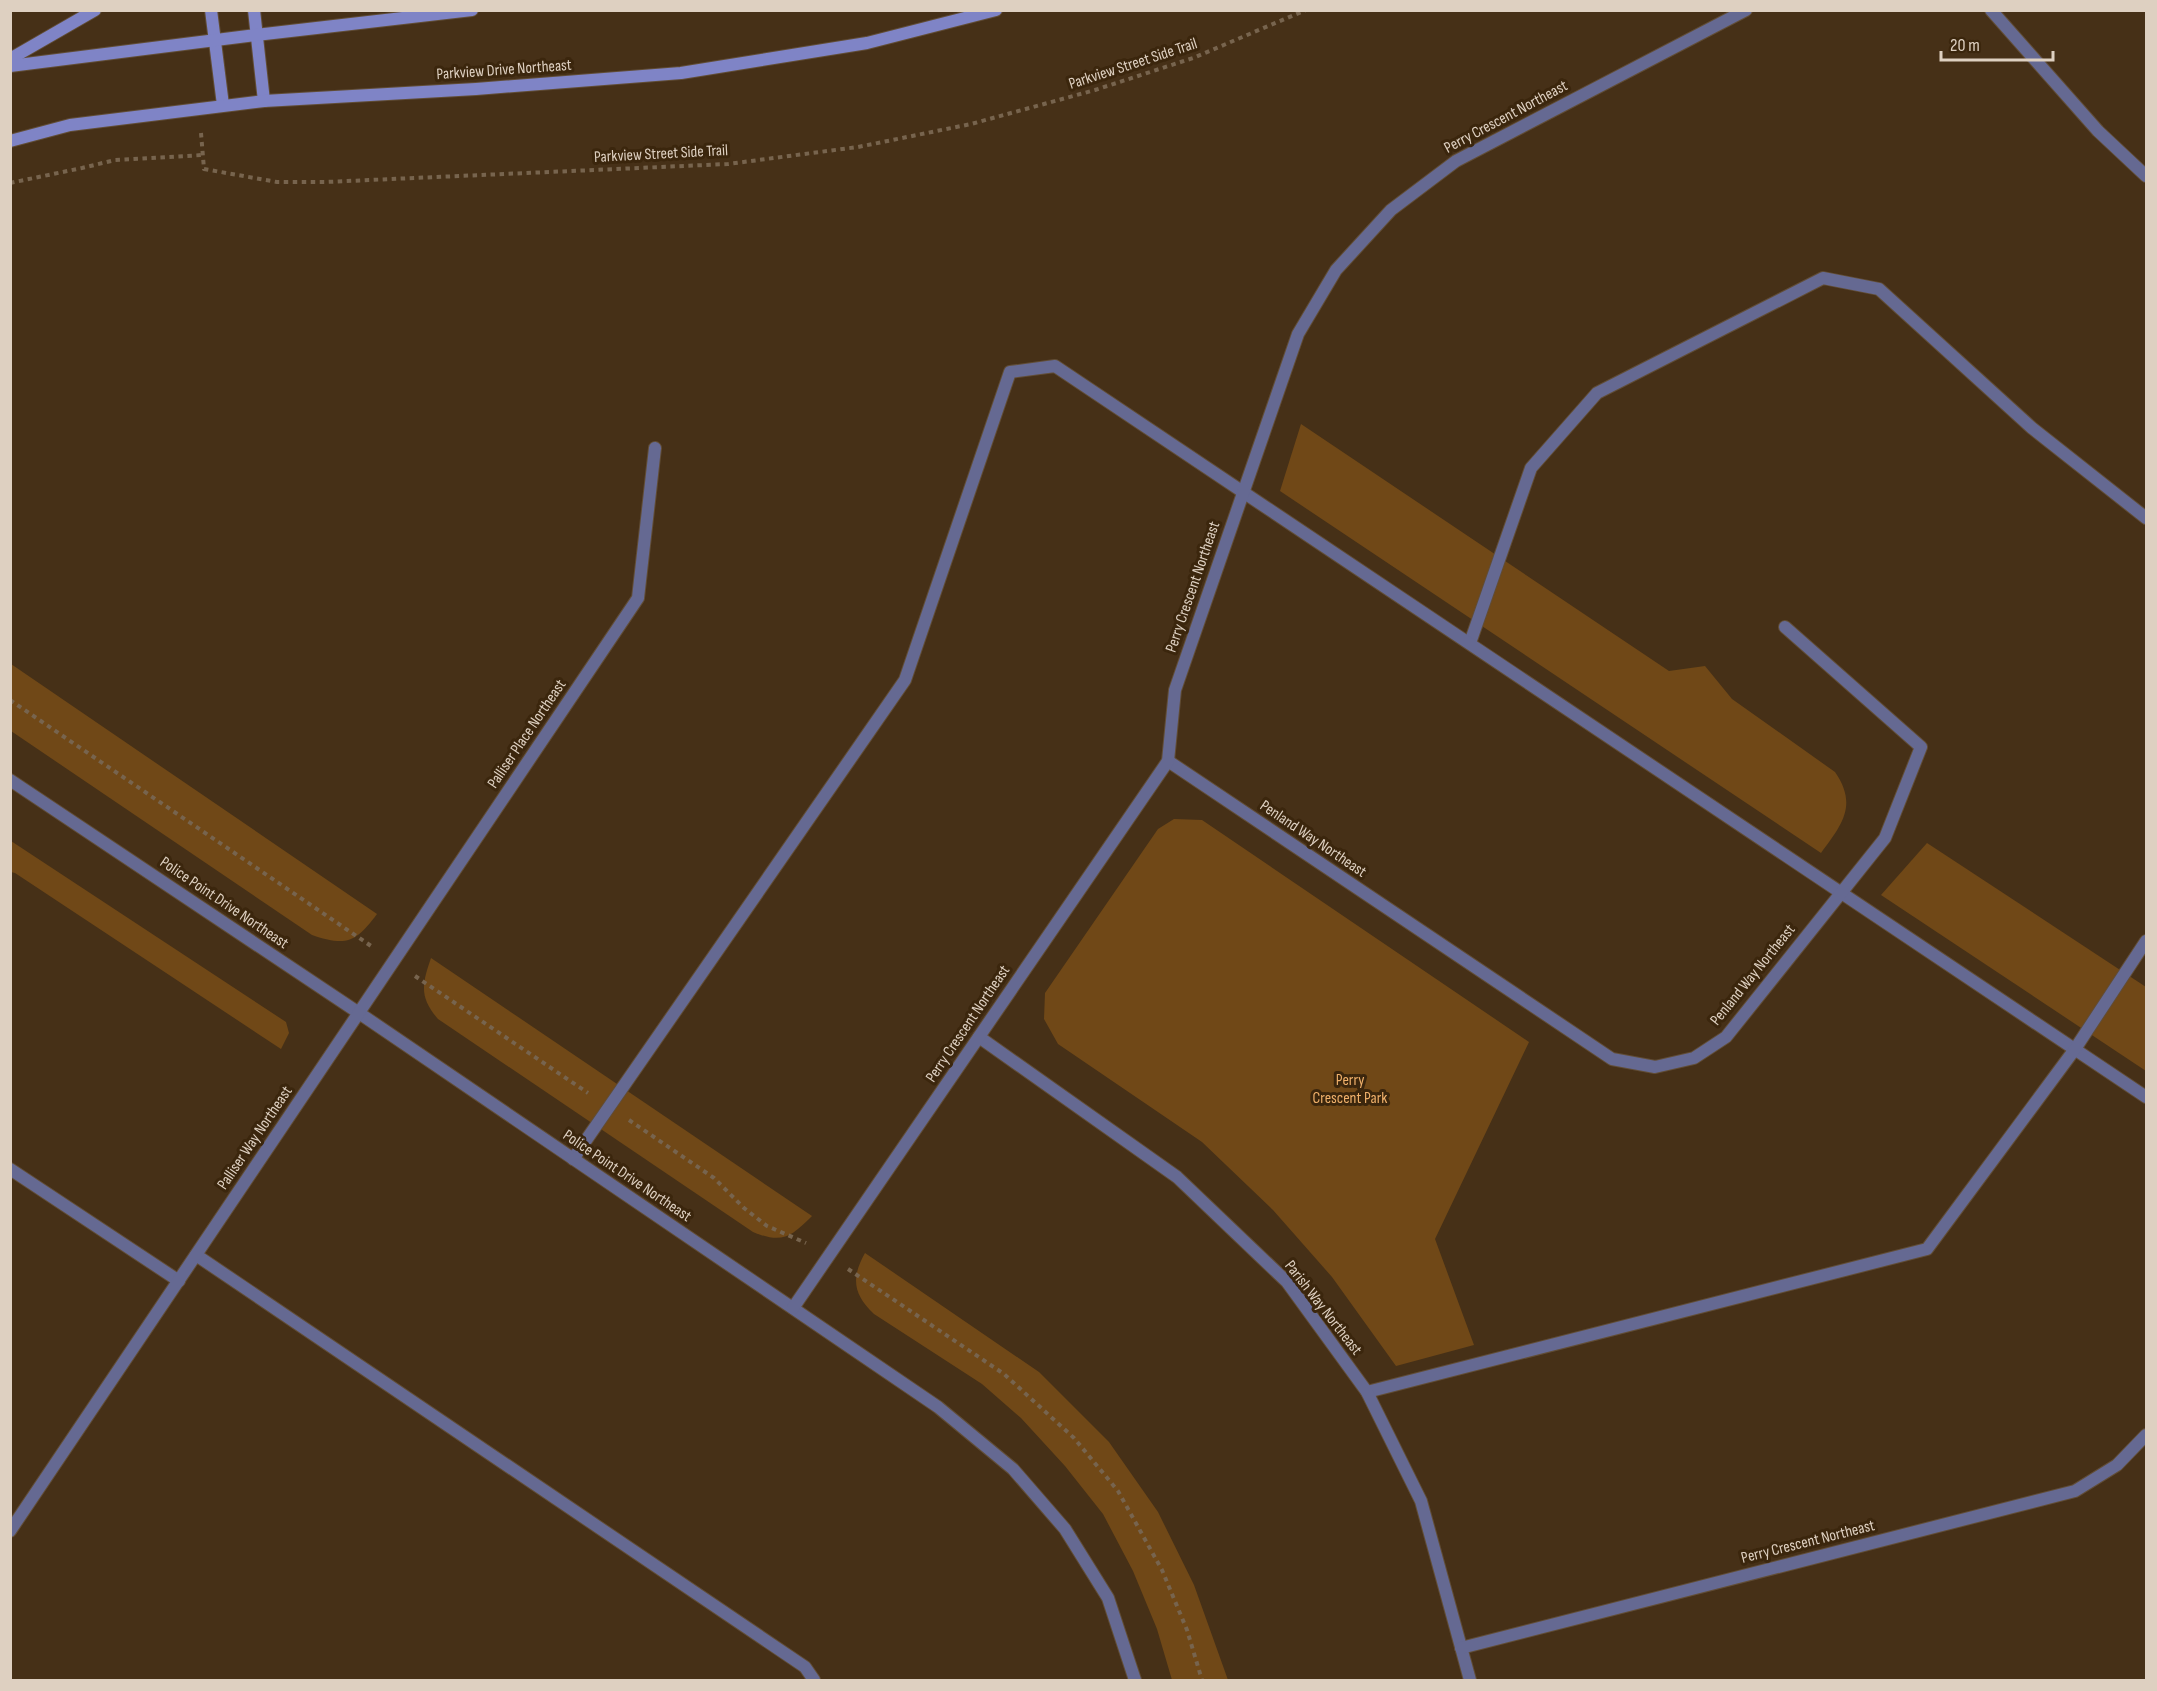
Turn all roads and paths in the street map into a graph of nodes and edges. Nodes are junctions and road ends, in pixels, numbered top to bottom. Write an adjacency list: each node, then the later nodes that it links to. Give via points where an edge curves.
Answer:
1 (96, 10): 11 (main road)
2 (211, 10): 10 (main road)
3 (254, 10): 9 (main road)
4 (472, 10): 9 (main road)
5 (996, 10): 13 (main road, Parkview Drive Northeast, via 867,43 681,73)
6 (1306, 10): 17 (path, Parkview Street Side Trail, via 1193,58 971,124 846,148 728,164 277,182 204,169)
7 (1746, 10): 21 (street, Perry Crescent Northeast, via 1456,161 1391,210 1336,270 1298,334)
8 (1991, 10): 18 (street, via 2098,131)
9 (256, 35): 10 (main road); 13 (main road)
10 (216, 40): 12 (main road); 14 (main road)
11 (10, 59)
12 (10, 66)
13 (264, 101): 14 (main road, Parkview Drive Northeast)
14 (223, 105): 16 (main road, Parkview Drive Northeast, via 70,125)
15 (201, 133): 17 (path)
16 (10, 141)
17 (203, 155): 19 (path, via 115,160)
18 (2146, 176)
19 (10, 183)
20 (655, 448): 30 (street, Palliser Place Northeast, via 638,598)
21 (1243, 492): 24 (street); 26 (street, Perry Crescent Northeast, via 1175,690); 35 (street, via 1055,366 1010,372 904,680)
22 (2146, 518): 24 (street, via 2032,428 1879,289 1823,278 1597,393 1531,468)
23 (1785, 627): 28 (street, Penland Way Northeast, via 1921,747 1885,838)
24 (1470, 643): 28 (street)
25 (10, 700): 30 (path)
26 (1168, 761): 28 (street, Penland Way Northeast, via 1612,1059 1655,1066 1694,1058 1726,1037); 32 (street, Perry Crescent Northeast)
27 (10, 780): 31 (street, Police Point Drive Northeast)
28 (1841, 892): 33 (street)
29 (2146, 940): 33 (street)
30 (393, 962): 31 (street, Palliser Place Northeast); 35 (path)
31 (359, 1013): 36 (street, Police Point Drive Northeast); 38 (street, Palliser Way Northeast)
32 (979, 1037): 39 (street, Perry Crescent Northeast); 42 (street, Parish Way Northeast, via 1177,1177 1287,1282)
33 (2075, 1049): 34 (street); 42 (street, via 1927,1249)
34 (2146, 1097)
35 (609, 1107): 36 (street); 39 (path, via 714,1178 767,1226)
36 (573, 1159): 41 (street, Police Point Drive Northeast)
37 (10, 1169): 40 (street)
38 (196, 1255): 40 (street, Palliser Way Northeast); 46 (street, via 805,1667)
39 (829, 1256): 41 (street, Perry Crescent Northeast); 48 (path, via 1004,1374 1074,1438 1118,1491 1162,1570 1187,1629)
40 (179, 1281): 44 (street, Palliser Way Northeast)
41 (793, 1308): 47 (street, Police Point Drive Northeast, via 939,1407 1013,1469 1065,1529 1108,1598)
42 (1367, 1392): 45 (street, Parish Way Northeast, via 1421,1501)
43 (2146, 1435): 45 (street, Perry Crescent Northeast, via 2117,1465 2075,1491)
44 (10, 1531)
45 (1461, 1648): 49 (street, Parish Way Northeast)
46 (814, 1680)
47 (1135, 1680)
48 (1202, 1680)
49 (1470, 1680)

